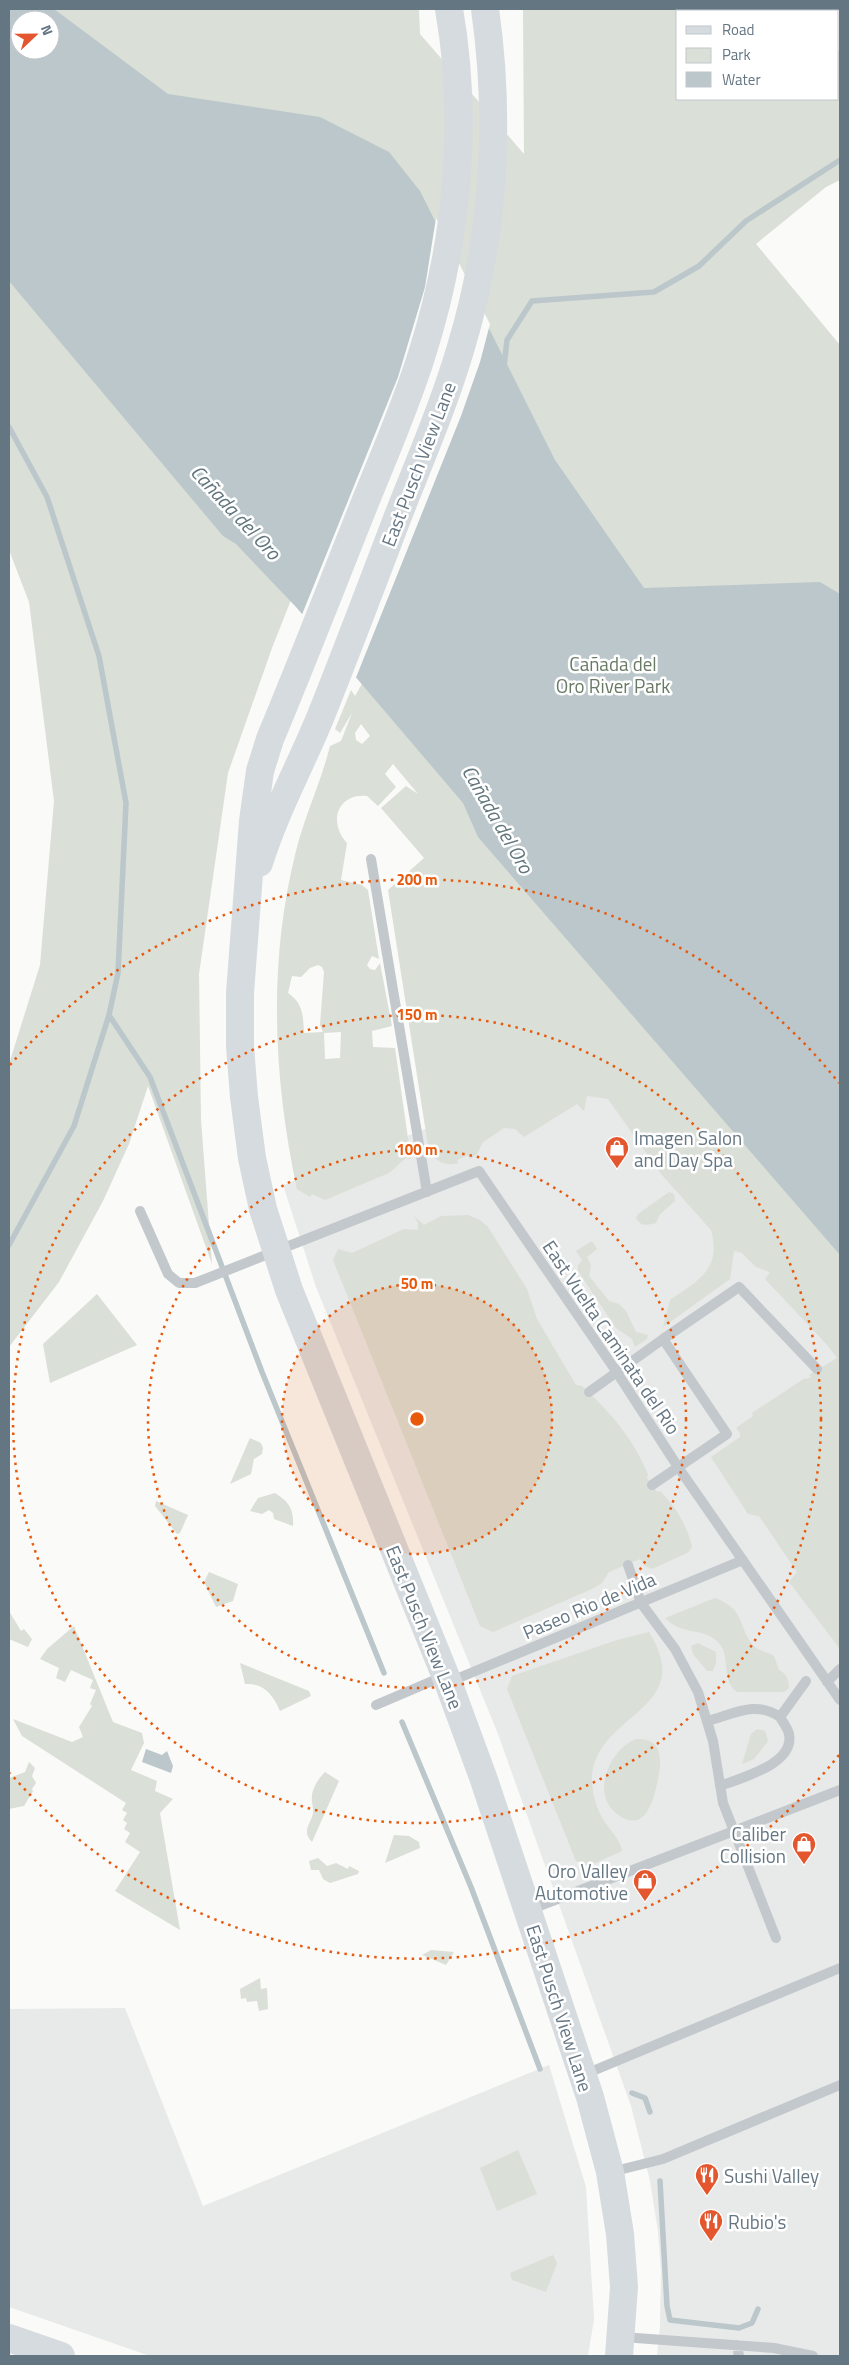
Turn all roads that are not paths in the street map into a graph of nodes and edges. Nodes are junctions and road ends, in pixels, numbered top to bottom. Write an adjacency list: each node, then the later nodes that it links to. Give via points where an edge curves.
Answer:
1 (449, 9): 4 (main road, East Pusch View Lane, via 458,95 458,156 451,228 438,297 411,386 270,739 260,771 253,821)
2 (485, 9): 4 (main road, East Pusch View Lane, via 493,94 493,158 487,226 475,296 461,349 321,715 262,853)
3 (372, 859): 5 (lane)
4 (249, 898): 7 (main road, East Pusch View Lane, via 242,940 240,1046 252,1158)
5 (428, 1192): 7 (lane, East Vuelta Caminata del Rio); 10 (lane, East Vuelta Caminata del Rio, via 479,1171)
6 (140, 1211): 7 (lane, East Vuelta Caminata del Rio, via 168,1274 179,1283 206,1280)
7 (276, 1251): 18 (main road, East Pusch View Lane)
8 (663, 1339): 9 (lane, via 739,1287); 10 (lane); 12 (lane, via 727,1434)
9 (817, 1369)
10 (616, 1371): 11 (lane); 12 (lane, East Vuelta Caminata del Rio)
11 (589, 1392)
12 (678, 1467): 13 (lane); 14 (lane, East Vuelta Caminata del Rio)
13 (652, 1485)
14 (743, 1560): 16 (lane, Paseo Rio de Vida); 20 (lane, East Vuelta Caminata del Rio)
15 (628, 1564): 16 (lane)
16 (641, 1603): 18 (lane, Paseo Rio de Vida); 24 (lane, via 675,1650 698,1692)
17 (840, 1669): 20 (lane)
18 (447, 1679): 22 (lane, Paseo Rio de Vida); 28 (main road, East Pusch View Lane)
19 (806, 1680): 23 (lane)
20 (827, 1682): 21 (lane, East Vuelta Caminata del Rio)
21 (840, 1700)
22 (376, 1705)
23 (780, 1717): 24 (lane, via 768,1709 755,1708); 25 (lane, via 789,1734 786,1752 770,1766)
24 (707, 1721): 25 (lane)
25 (720, 1786): 27 (lane)
26 (840, 1790): 27 (lane)
27 (734, 1832): 28 (lane); 29 (lane)
28 (528, 1911): 31 (main road, East Pusch View Lane)
29 (776, 1938)
30 (840, 1968): 31 (lane)
31 (582, 2075): 33 (main road, East Pusch View Lane)
32 (840, 2084): 33 (lane, via 663,2159)
33 (610, 2172): 36 (main road, East Pusch View Lane, via 623,2259)
34 (9, 2338): 37 (main road)
35 (737, 2345): 36 (lane); 38 (lane); 39 (lane)
36 (620, 2347)
37 (61, 2356)
38 (738, 2356)
39 (813, 2356)

